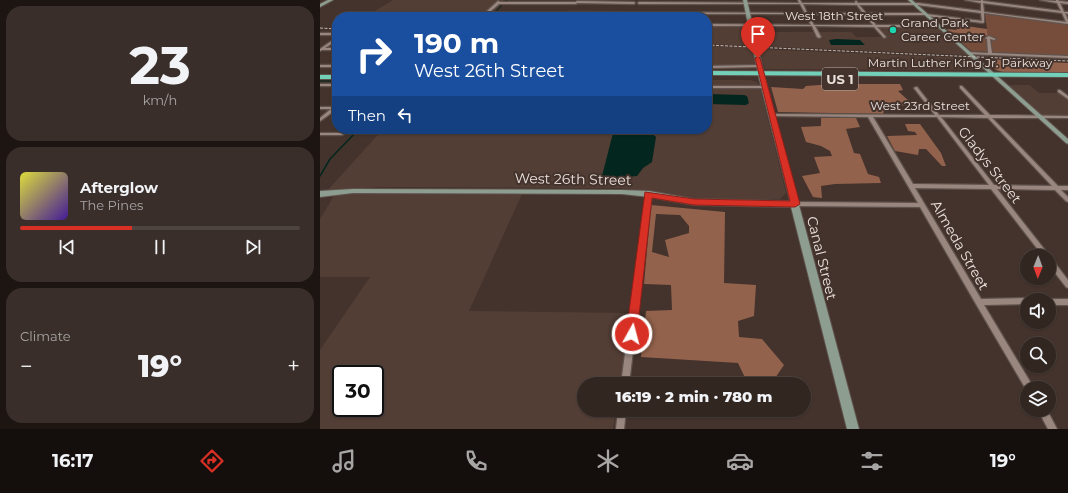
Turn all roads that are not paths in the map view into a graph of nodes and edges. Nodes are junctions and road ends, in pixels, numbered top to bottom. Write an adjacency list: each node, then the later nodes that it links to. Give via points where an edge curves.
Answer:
1 (331, 0): 14 (street)
2 (501, 0): 17 (street)
3 (532, 0): 18 (street)
4 (854, 0): 20 (street)
5 (910, 0): 22 (street)
6 (966, 0): 11 (street)
7 (1041, 0): 12 (street)
8 (634, 1): 15 (street); 27 (street)
9 (690, 1): 10 (street); 19 (street); 28 (street)
10 (745, 1): 16 (street); 31 (street, Canal Street)
11 (982, 1): 29 (street); 30 (street)
12 (1057, 1): 21 (street); 30 (street)
13 (320, 2): 14 (street)
14 (326, 2): 23 (street)
15 (577, 2): 18 (street); 26 (street)
16 (800, 2): 20 (street); 32 (street)
17 (498, 3): 18 (street); 24 (street)
18 (529, 3): 25 (street)
19 (639, 3)
20 (857, 3): 22 (street); 35 (street)
21 (1068, 3)
22 (914, 4): 29 (street); 36 (street)
23 (320, 6)
24 (488, 12)
25 (521, 12)
26 (569, 12)
27 (630, 12)
28 (689, 12)
29 (983, 12): 36 (street, via 984,22); 37 (street)
30 (1063, 12): 33 (street); 37 (street)
31 (748, 13): 32 (street); 34 (street); 39 (street, Canal Street)
32 (806, 13): 35 (street); 40 (street)
33 (1068, 13)
34 (712, 14)
35 (865, 14): 36 (street); 41 (street)
36 (926, 15): 42 (street)
37 (1068, 23)
38 (712, 25): 39 (street, West 18th Street)
39 (750, 25): 40 (street, West 18th Street); 61 (street, Canal Street)
40 (812, 25): 41 (street, West 18th Street); 45 (street)
41 (875, 25): 42 (street, West 18th Street); 46 (street)
42 (938, 26): 51 (street)
43 (320, 34): 44 (street)
44 (332, 34)
45 (819, 36)
46 (884, 37)
47 (988, 39): 52 (street)
48 (332, 42): 49 (street)
49 (320, 49): 50 (street)
50 (332, 49)
51 (968, 53): 52 (street); 64 (street)
52 (990, 54): 53 (street)
53 (1068, 57)
54 (320, 66): 55 (street)
55 (332, 66)
56 (712, 67): 61 (street)
57 (320, 72): 58 (highway)
58 (332, 72)
59 (712, 73): 61 (highway, Martin Luther King Jr. Parkway / US 1)
60 (1068, 75): 64 (highway, Martin Luther King Jr. Parkway / US 1)
61 (762, 76): 64 (highway, Martin Luther King Jr. Parkway / US 1); 65 (highway, Martin Luther King Jr. Parkway / US 1); 69 (street); 77 (street, Canal Street)
62 (320, 77): 63 (highway)
63 (332, 77)
64 (996, 77): 66 (highway, Martin Luther King Jr. Parkway / US 1); 81 (street)
65 (712, 78)
66 (1068, 80)
67 (320, 85): 68 (street)
68 (332, 85)
69 (712, 86)
70 (961, 87): 80 (street)
71 (916, 88): 79 (street, Gladys Street)
72 (1059, 91): 73 (street)
73 (1068, 98)
74 (320, 108): 75 (street)
75 (332, 108)
76 (332, 111): 83 (street)
77 (772, 115): 78 (street, West 23rd Street); 94 (street, Canal Street)
78 (870, 116): 79 (street, West 23rd Street); 87 (street, Almeda Street)
79 (937, 116): 80 (street, West 23rd Street); 88 (street, Gladys Street)
80 (988, 116): 81 (street, West 23rd Street); 89 (street)
81 (1040, 116): 82 (street, West 23rd Street); 86 (street)
82 (1068, 116)
83 (320, 120)
84 (320, 134): 85 (street)
85 (342, 134)
86 (1068, 142)
87 (911, 186): 88 (street); 95 (street, Almeda Street)
88 (992, 187): 89 (street); 96 (street, Gladys Street)
89 (1056, 188): 90 (street); 93 (street)
90 (1068, 188)
91 (320, 194): 92 (street, West 26th Street, via 373,191)
92 (648, 194): 94 (street, West 26th Street, via 699,203); 103 (street)
93 (1068, 200)
94 (795, 204): 95 (street, West 26th Street); 108 (street, Canal Street)
95 (922, 205): 100 (street, Almeda Street)
96 (1041, 249)
97 (1056, 269): 98 (street)
98 (1068, 285)
99 (1020, 301): 100 (street)
100 (978, 302): 104 (street, Almeda Street)
101 (1056, 302): 102 (street)
102 (1068, 302)
103 (626, 377)
104 (1025, 381)
105 (621, 417): 107 (street)
106 (1046, 417): 109 (street)
107 (620, 429)
108 (853, 429)
109 (1053, 429)

